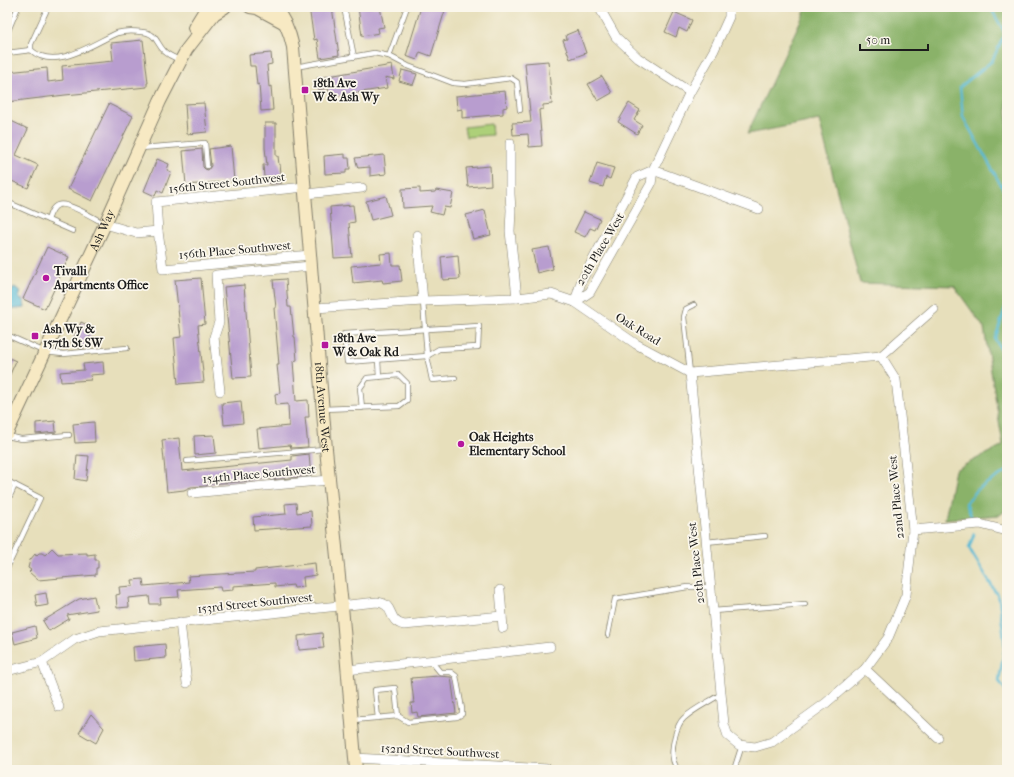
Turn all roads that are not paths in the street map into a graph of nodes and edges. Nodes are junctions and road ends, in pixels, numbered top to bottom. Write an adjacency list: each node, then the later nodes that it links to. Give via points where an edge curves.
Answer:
1 (18, 7): 12 (lane)
2 (48, 7): 14 (lane, via 31,44)
3 (207, 7): 13 (street, Ash Way, via 189,38)
4 (225, 7): 13 (street, Ash Way, via 214,14)
5 (250, 7): 11 (street, via 257,8)
6 (274, 7): 11 (street, 18th Avenue West)
7 (344, 7): 16 (lane)
8 (407, 7): 17 (lane)
9 (600, 7): 20 (street, via 616,37 638,58)
10 (729, 7): 20 (street, 20th Place West, via 729,17 714,50)
11 (284, 23): 19 (street, 18th Avenue West, via 292,40)
12 (7, 33)
13 (187, 49): 18 (street, Ash Way)
14 (31, 50): 15 (lane); 18 (lane, via 36,55 53,58 74,54 118,33 143,32 155,37 166,53)
15 (7, 53)
16 (354, 56): 17 (lane, via 374,53); 19 (lane)
17 (389, 56): 21 (lane, via 453,83 465,84 511,78 517,82)
18 (181, 60): 23 (street, Ash Way)
19 (295, 67): 27 (street, 18th Avenue West)
20 (690, 92): 25 (street, 20th Place West)
21 (520, 110)
22 (510, 143): 36 (street, via 510,231)
23 (140, 148): 24 (lane, via 205,143); 31 (street, Ash Way)
24 (207, 166)
25 (654, 170): 29 (street); 38 (street, 20th Place West, via 652,184 590,292); 38 (street, 20th Place West, via 637,177 581,282)
26 (362, 188): 27 (street)
27 (305, 190): 33 (street, 156th Street Southwest, via 156,202); 35 (street, 18th Avenue West)
28 (7, 202): 30 (lane)
29 (759, 209)
30 (48, 220): 31 (lane, via 57,205 65,204); 32 (lane)
31 (105, 224): 33 (street, via 136,233); 45 (street, Ash Way)
32 (73, 231)
33 (158, 231): 35 (street, 156th Place Southwest, via 162,269)
34 (417, 235): 37 (street)
35 (311, 260): 40 (street, 18th Avenue West); 52 (street, via 216,275 219,322 214,337)
36 (517, 298): 37 (street, Oak Road); 38 (street, Oak Road, via 551,294)
37 (422, 301): 40 (street, Oak Road); 42 (lane)
38 (575, 302): 49 (street, Oak Road, via 636,344)
39 (694, 305): 49 (lane, via 686,308 684,317)
40 (315, 308): 54 (street, 18th Avenue West)
41 (934, 309): 47 (street)
42 (425, 328): 46 (lane); 46 (lane, via 479,326 478,347 439,349); 48 (lane, via 344,334 348,362)
43 (7, 335): 45 (lane)
44 (126, 348): 45 (lane, via 63,354)
45 (45, 352): 55 (street, Ash Way)
46 (427, 356): 48 (lane); 51 (lane, via 432,380)
47 (881, 356): 49 (street); 64 (street, 22nd Place West, via 896,380)
48 (378, 360): 50 (lane)
49 (690, 374): 67 (street, 20th Place West)
50 (379, 377): 53 (lane, via 367,378 360,388); 53 (lane, via 399,375 407,383 407,400 399,406)
51 (455, 378)
52 (220, 391)
53 (362, 408): 54 (lane)
54 (323, 409): 57 (street, 18th Avenue West)
55 (7, 434): 56 (lane, via 21,439)
56 (69, 434)
57 (326, 449): 58 (lane); 59 (street, 18th Avenue West)
58 (186, 461)
59 (329, 480): 62 (street, 154th Place Southwest); 72 (street, 18th Avenue West)
60 (7, 481): 61 (lane)
61 (15, 485): 63 (lane); 68 (lane, via 40,498)
62 (192, 493)
63 (7, 502)
64 (913, 530): 65 (street, via 980,524); 81 (street, 22nd Place West, via 906,595 888,638)
65 (1007, 531)
66 (765, 536): 67 (lane)
67 (706, 542): 69 (street, 20th Place West)
68 (7, 568)
69 (711, 587): 73 (street, 20th Place West); 77 (lane, via 688,587 615,599)
70 (500, 590): 74 (street)
71 (805, 604): 73 (lane)
72 (342, 606): 74 (street, 153rd Street Southwest, via 383,603 395,621 404,625); 75 (street, 153rd Street Southwest); 83 (street, 18th Avenue West)
73 (713, 611): 85 (street, 20th Place West)
74 (502, 616): 76 (street)
75 (180, 622): 80 (street, 153rd Street Southwest, via 99,631 75,639); 84 (street)
76 (503, 628)
77 (608, 635)
78 (550, 647): 79 (street)
79 (430, 660): 83 (street); 87 (lane, via 440,672 450,672 456,676 462,714 457,717 408,722)
80 (42, 662): 82 (street, 153rd Street Southwest); 86 (street)
81 (865, 669): 90 (street); 91 (street, 22nd Place West, via 772,742 755,747)
82 (7, 670)
83 (347, 670): 89 (street, 18th Avenue West)
84 (187, 683)
85 (721, 694): 91 (street, 20th Place West, via 728,736); 95 (lane, via 694,710 680,723 672,750)
86 (59, 707)
87 (398, 716): 88 (lane); 88 (lane, via 395,688 375,690)
88 (378, 718): 89 (lane)
89 (352, 720): 92 (street, 18th Avenue West)
90 (938, 738)
91 (741, 745): 96 (lane)
92 (355, 764): 93 (street, 152nd Street Southwest)
93 (515, 768): 94 (street, 152nd Street Southwest)
94 (548, 769)
95 (677, 770)
96 (734, 770)

